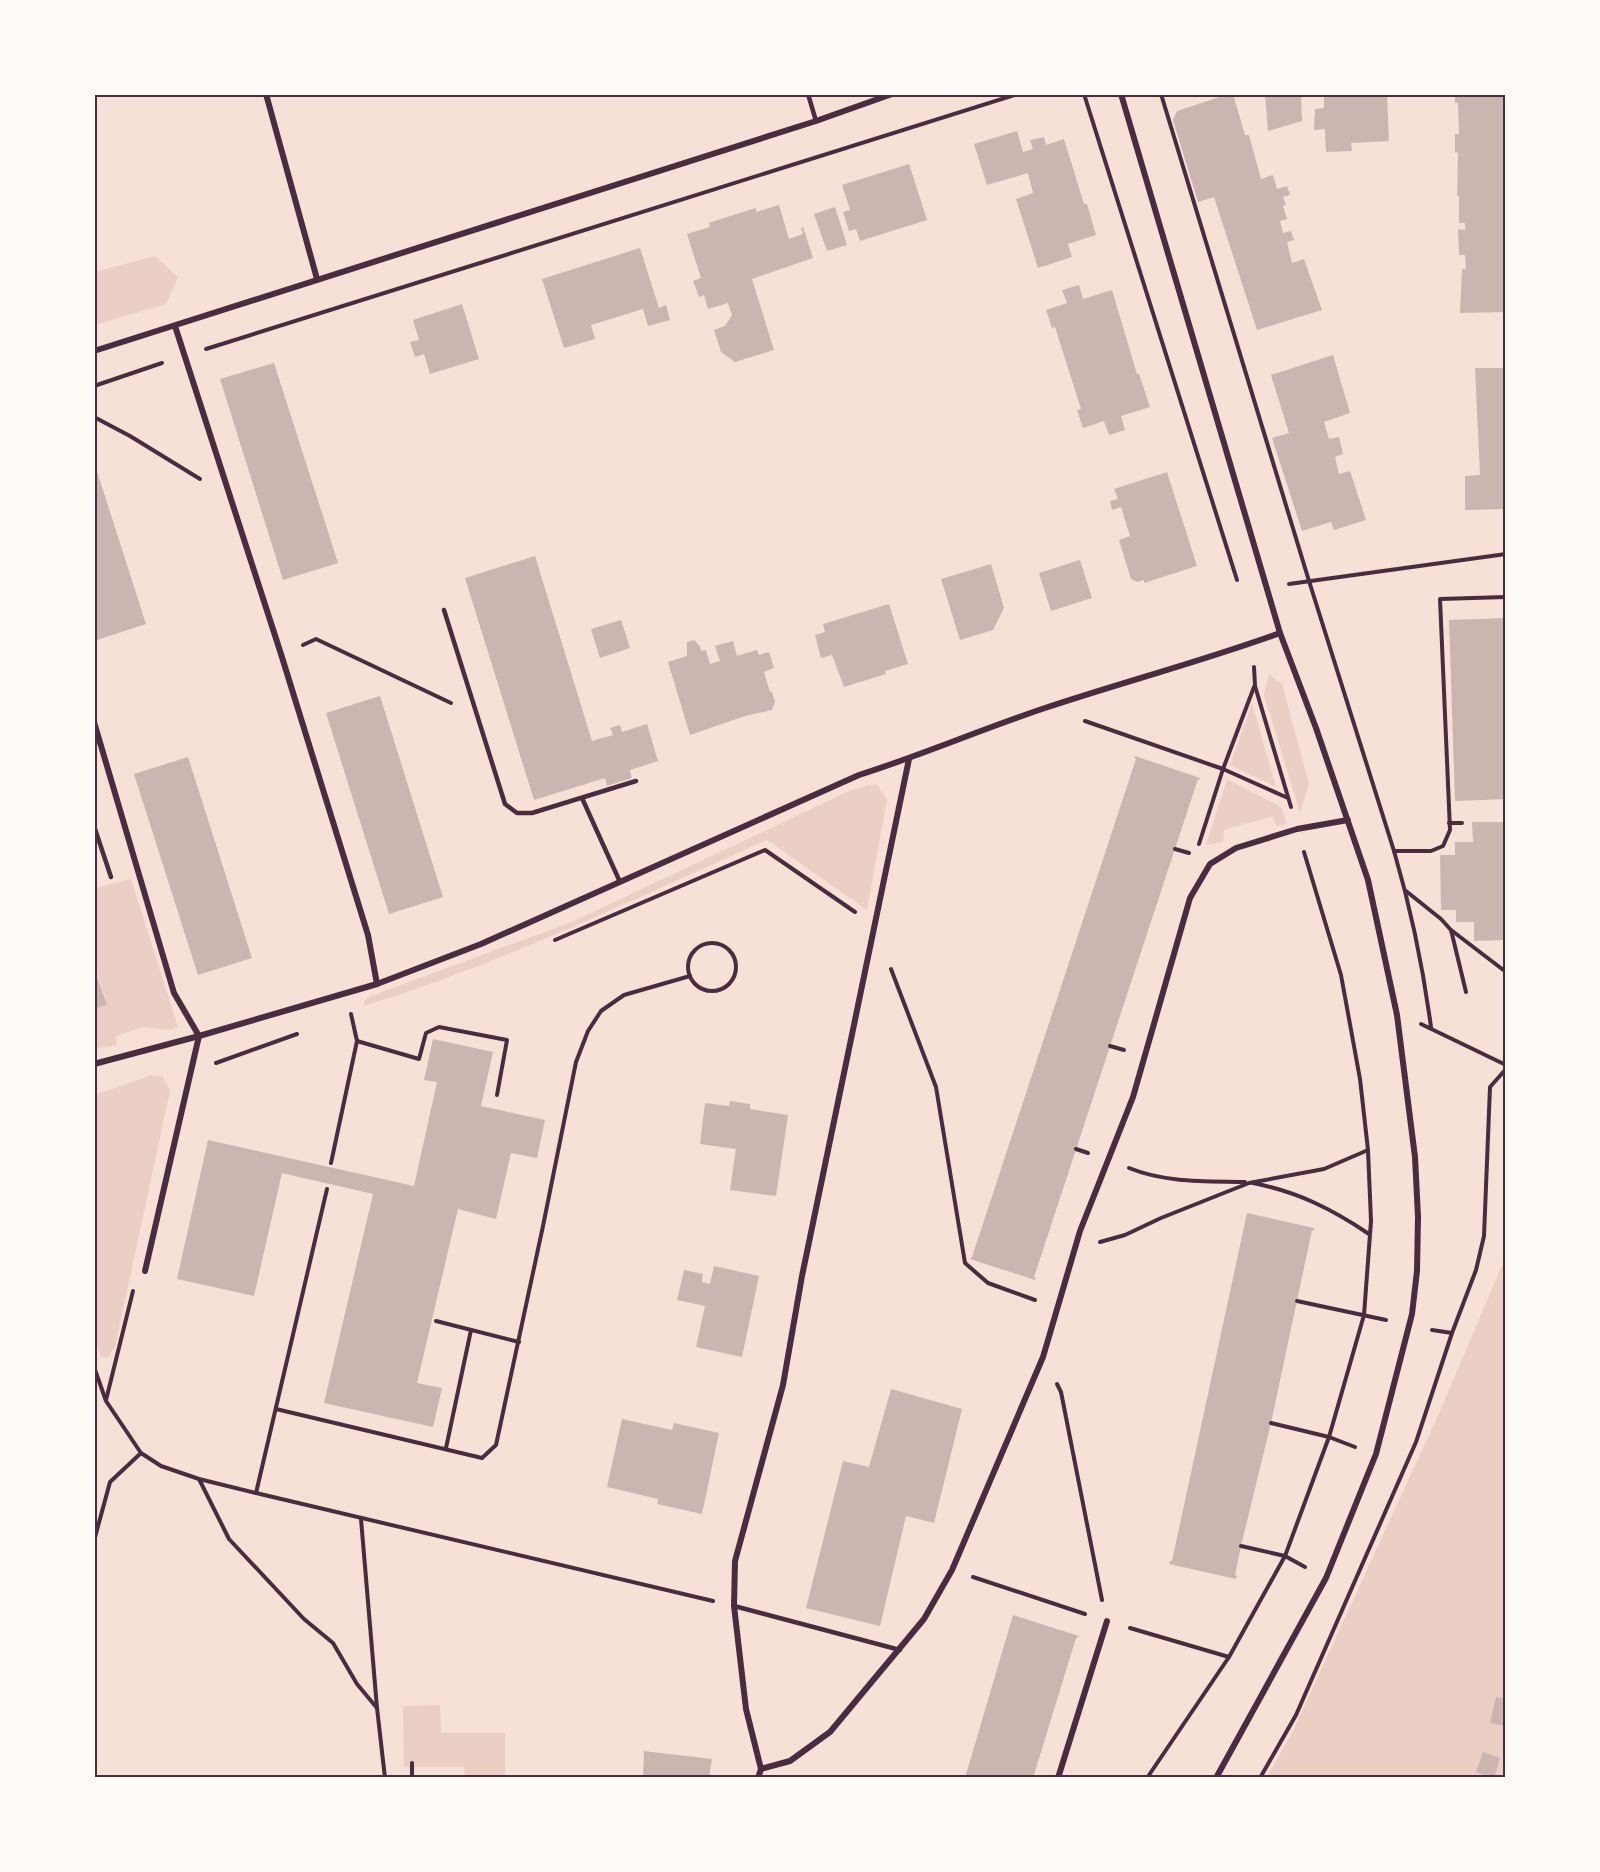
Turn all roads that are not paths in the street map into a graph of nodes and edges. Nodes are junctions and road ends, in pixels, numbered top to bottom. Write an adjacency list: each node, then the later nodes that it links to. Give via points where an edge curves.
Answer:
1 (266, 94): 6 (street)
2 (808, 94): 5 (lane)
3 (892, 94): 5 (street)
4 (1121, 94): 10 (street)
5 (816, 121): 6 (street)
6 (317, 279): 7 (street)
7 (176, 326): 8 (street); 20 (street, via 368,935)
8 (94, 351)
9 (444, 610): 15 (lane, via 505,804 517,813 532,813)
10 (1280, 633): 13 (street, via 1046,708); 16 (street)
11 (94, 722): 12 (street)
12 (98, 747): 21 (street, via 174,993)
13 (909, 759): 19 (street, via 859,775); 24 (street, via 783,1385 735,1561)
14 (636, 781): 15 (lane)
15 (582, 798): 19 (lane)
16 (1348, 820): 26 (street, via 1297,829 1236,848 1210,864 1190,898 1133,1097 1080,1231 1043,1357 952,1570 924,1619); 30 (street, via 1368,880 1397,1015 1418,1217 1412,1314 1376,1454 1326,1578)
17 (94, 826): 18 (lane)
18 (111, 877)
19 (620, 882): 20 (street, via 481,944)
20 (377, 984): 21 (street)
21 (199, 1036): 22 (street); 23 (street)
22 (94, 1064)
23 (145, 1271)
24 (734, 1606): 26 (lane); 27 (street, via 746,1709)
25 (1107, 1621): 29 (street)
26 (900, 1650): 27 (street, via 830,1732 790,1761)
27 (761, 1769): 28 (street)
28 (758, 1778)
29 (1058, 1778)
30 (1216, 1778)

